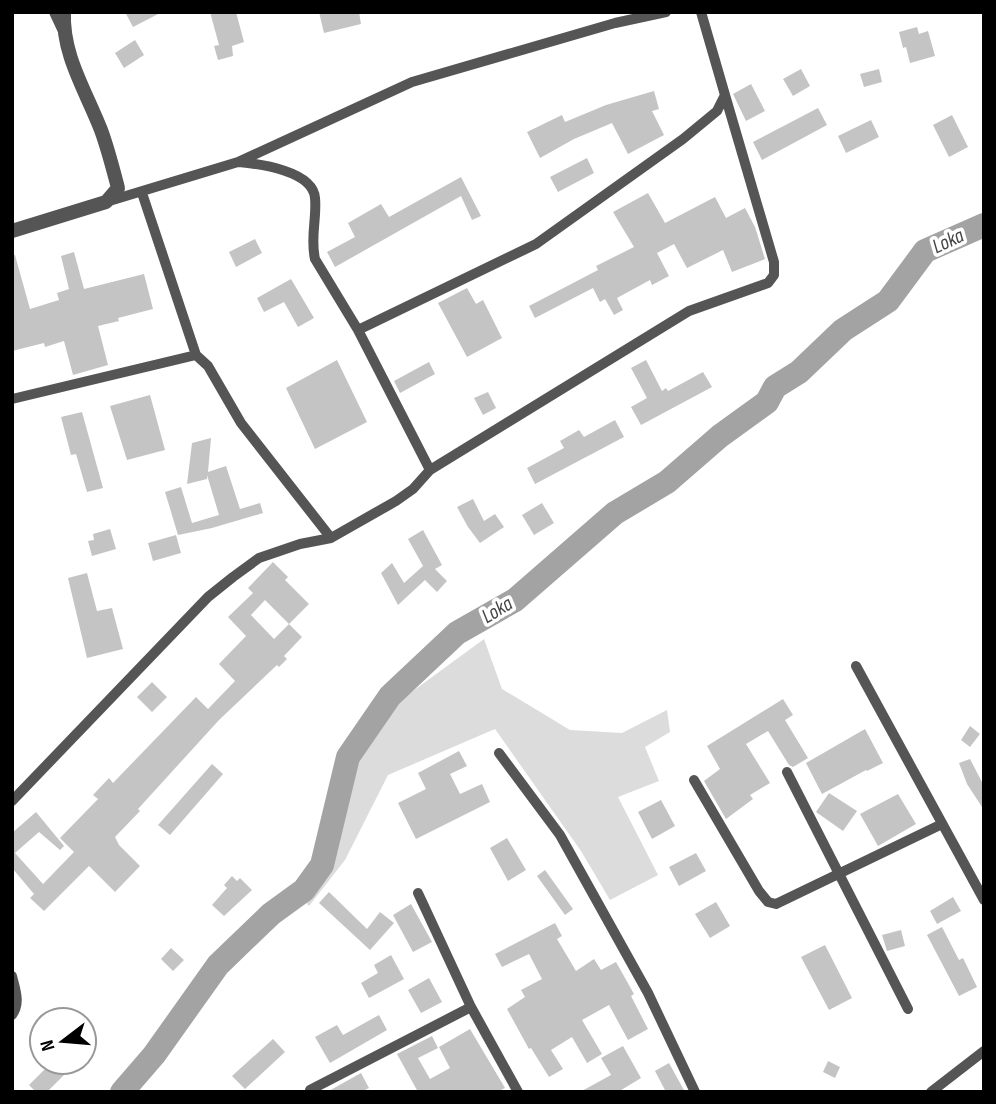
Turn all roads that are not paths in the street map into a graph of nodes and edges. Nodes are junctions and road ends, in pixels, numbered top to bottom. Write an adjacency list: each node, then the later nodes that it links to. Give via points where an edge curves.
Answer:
1 (54, 12): 6 (street)
2 (64, 12): 6 (street)
3 (666, 12): 5 (street)
4 (701, 12): 7 (street)
5 (614, 18): 8 (street, via 412,82)
6 (63, 32): 10 (street, via 102,132 118,188)
7 (725, 95): 12 (street, via 717,111 683,139 536,244); 15 (street, via 774,262 774,275 768,283 688,311)
8 (238, 162): 9 (street); 12 (street, via 281,169 311,186 316,195 315,259)
9 (142, 193): 10 (street); 13 (street)
10 (106, 202): 11 (street)
11 (12, 231)
12 (358, 330): 15 (street)
13 (196, 355): 14 (street); 16 (street, via 208,366 248,433)
14 (12, 399)
15 (430, 470): 16 (street, via 413,489)
16 (331, 538): 21 (street, via 259,558 208,597)
17 (856, 666): 22 (street)
18 (499, 753): 33 (street, via 560,835 648,993)
19 (787, 772): 23 (street)
20 (694, 780): 23 (street, via 768,902 776,904)
21 (12, 801)
22 (942, 824): 23 (street); 25 (street)
23 (839, 874): 28 (street)
24 (418, 892): 27 (street)
25 (984, 900)
26 (12, 976): 29 (street, via 17,1005)
27 (471, 1007): 31 (street); 32 (street)
28 (908, 1009)
29 (12, 1015)
30 (984, 1051): 34 (street)
31 (310, 1090)
32 (518, 1092)
33 (695, 1092)
34 (931, 1092)

